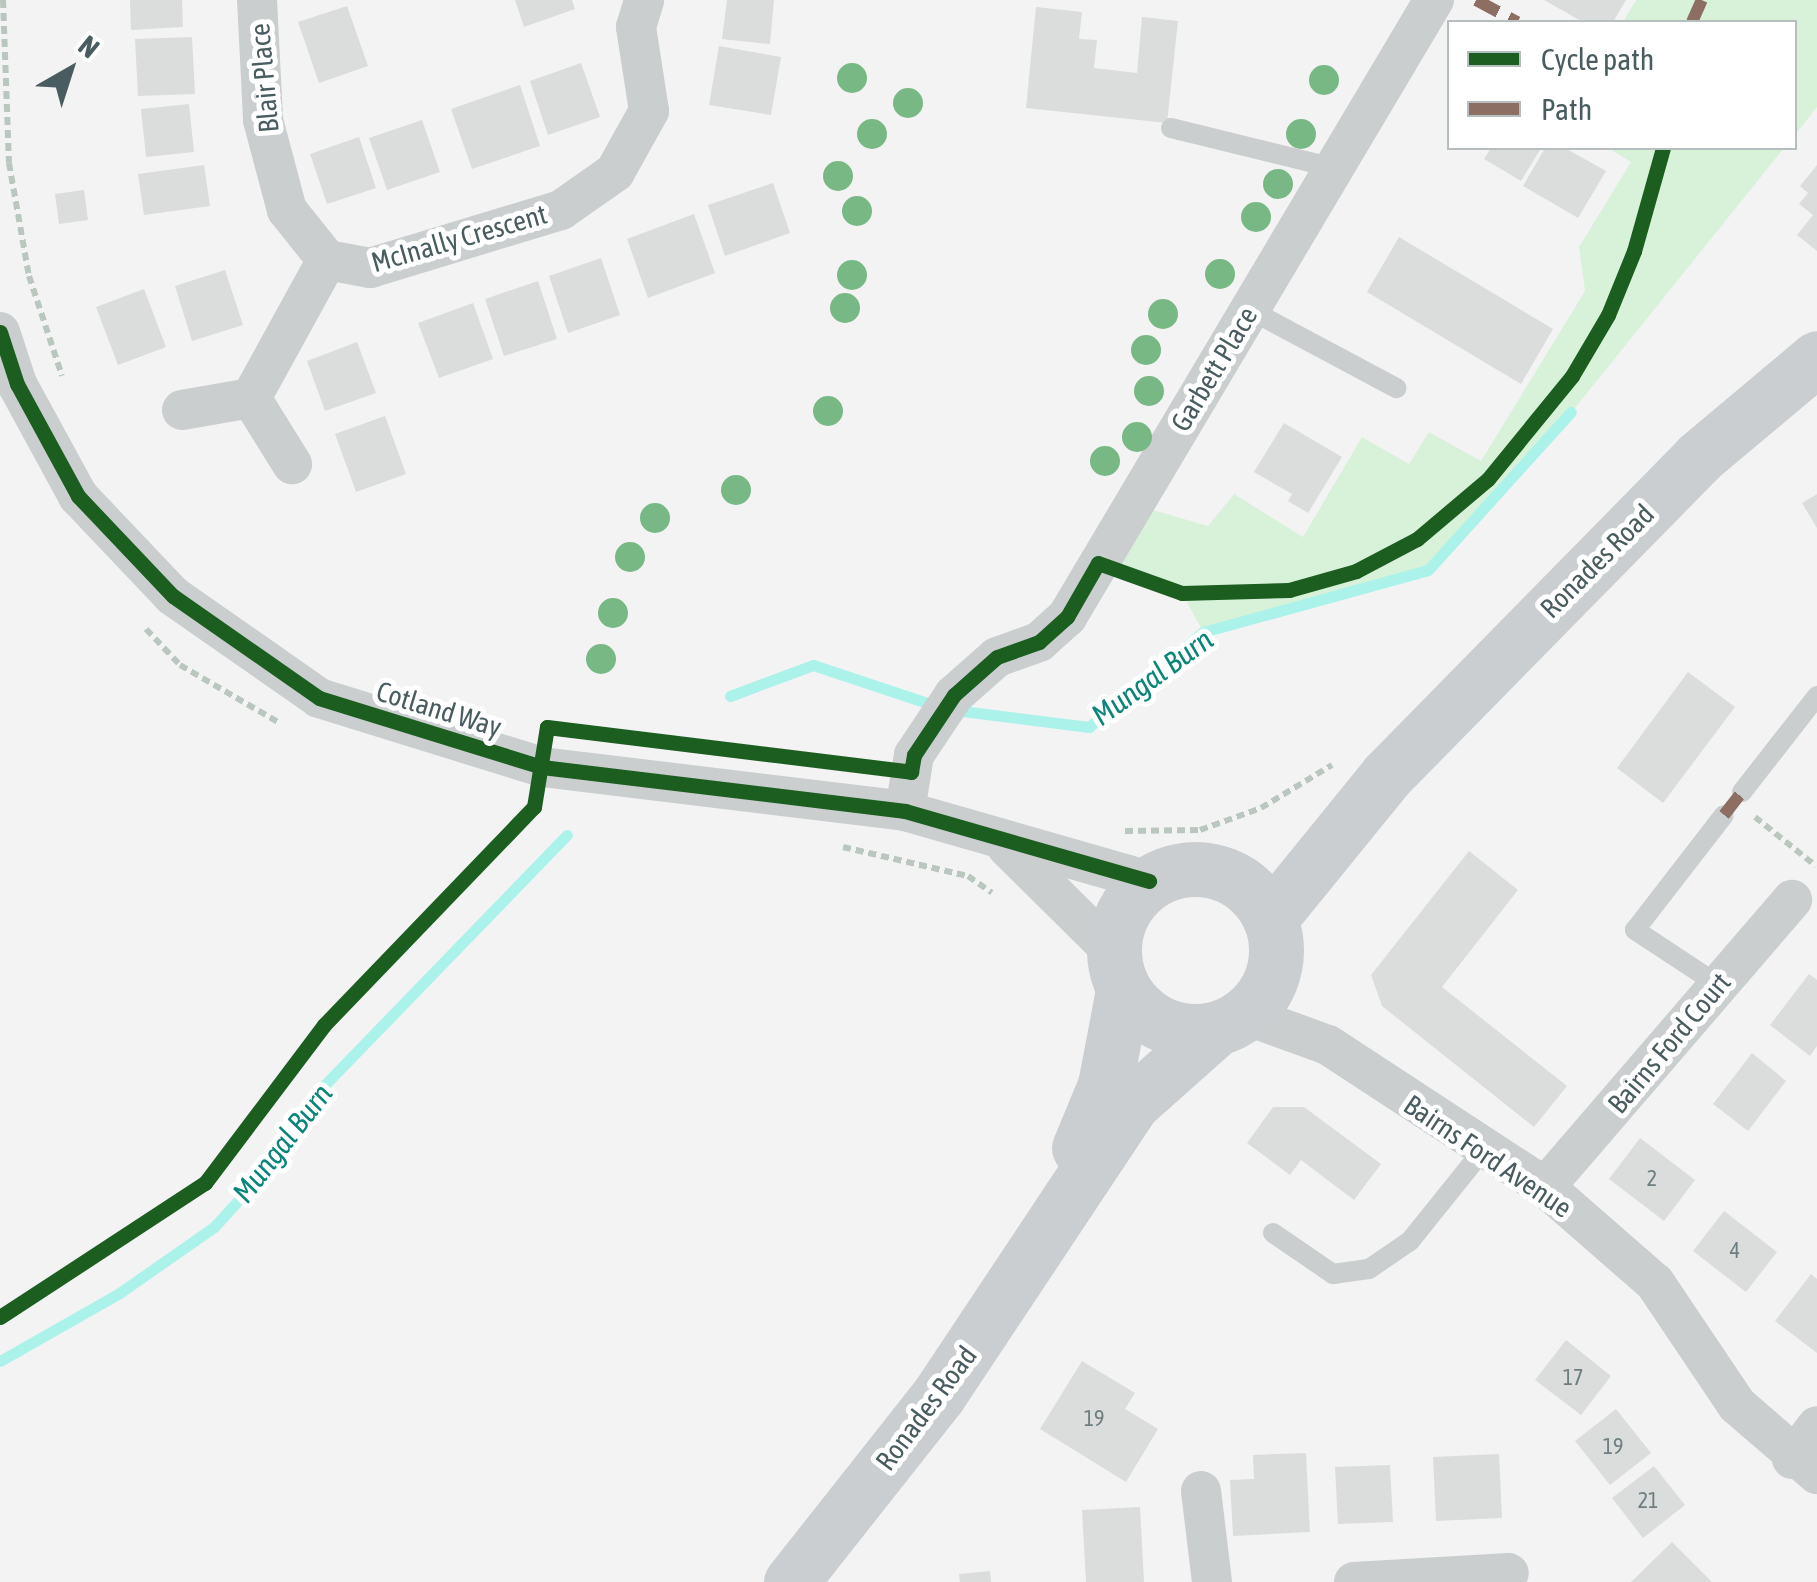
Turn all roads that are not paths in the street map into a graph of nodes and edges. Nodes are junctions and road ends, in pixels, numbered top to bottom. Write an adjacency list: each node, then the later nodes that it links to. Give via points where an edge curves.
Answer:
1 (257, 0): 6 (street, Blair Place, via 262,120 287,210)
2 (644, 0): 6 (street, McInally Crescent, via 636,27 648,111 615,172 561,210 370,268)
3 (1434, 0): 5 (street, Garbett Place)
4 (1171, 128): 5 (lane)
5 (1334, 168): 7 (street, Garbett Place)
6 (327, 260): 11 (street)
7 (1250, 310): 10 (lane); 17 (street, Garbett Place, via 1129,503 1067,617 1039,642 997,656 954,696 914,755)
8 (0, 332): 17 (street, Cotland Way, via 17,384 78,496 173,596 319,698 542,767)
9 (1817, 358): 15 (main road, Ronades Road, via 1698,458)
10 (1396, 388)
11 (250, 398): 12 (street); 13 (street)
12 (182, 410)
13 (292, 464)
14 (1817, 696): 16 (lane)
15 (1367, 764): 20 (main road, Ronades Road); 23 (main road, Ronades Road)
16 (1745, 802)
17 (904, 811): 19 (street, Cotland Way)
18 (1724, 816): 25 (lane, via 1635,930)
19 (1004, 844): 21 (street, Cotland Way); 24 (street, Cotland Way)
20 (1235, 878): 21 (main road, via 1191,869); 23 (main road)
21 (1149, 881): 24 (main road, via 1122,912)
22 (1804, 887): 25 (street, Bairns Ford Court)
23 (1270, 918): 26 (main road, via 1277,948 1268,986)
24 (1117, 971): 26 (main road, via 1152,1021 1180,1031); 29 (main road, Ronades Road, via 1104,1085)
25 (1720, 986): 28 (street, Bairns Ford Court)
26 (1230, 1022): 27 (street, Bairns Ford Avenue, via 1328,1045); 29 (main road, Ronades Road, via 1133,1104)
27 (1484, 1149): 28 (street, Bairns Ford Avenue); 30 (lane, via 1410,1241 1369,1269 1332,1274)
28 (1545, 1187): 32 (street, Bairns Ford Avenue, via 1656,1283 1737,1405)
29 (1048, 1224): 35 (main road, Ronades Road, via 938,1396)
30 (1272, 1233)
31 (1817, 1426): 32 (street)
32 (1804, 1466)
33 (1201, 1490): 36 (street)
34 (1509, 1573): 37 (street)
35 (791, 1582)
36 (1212, 1582)
37 (1354, 1582)

